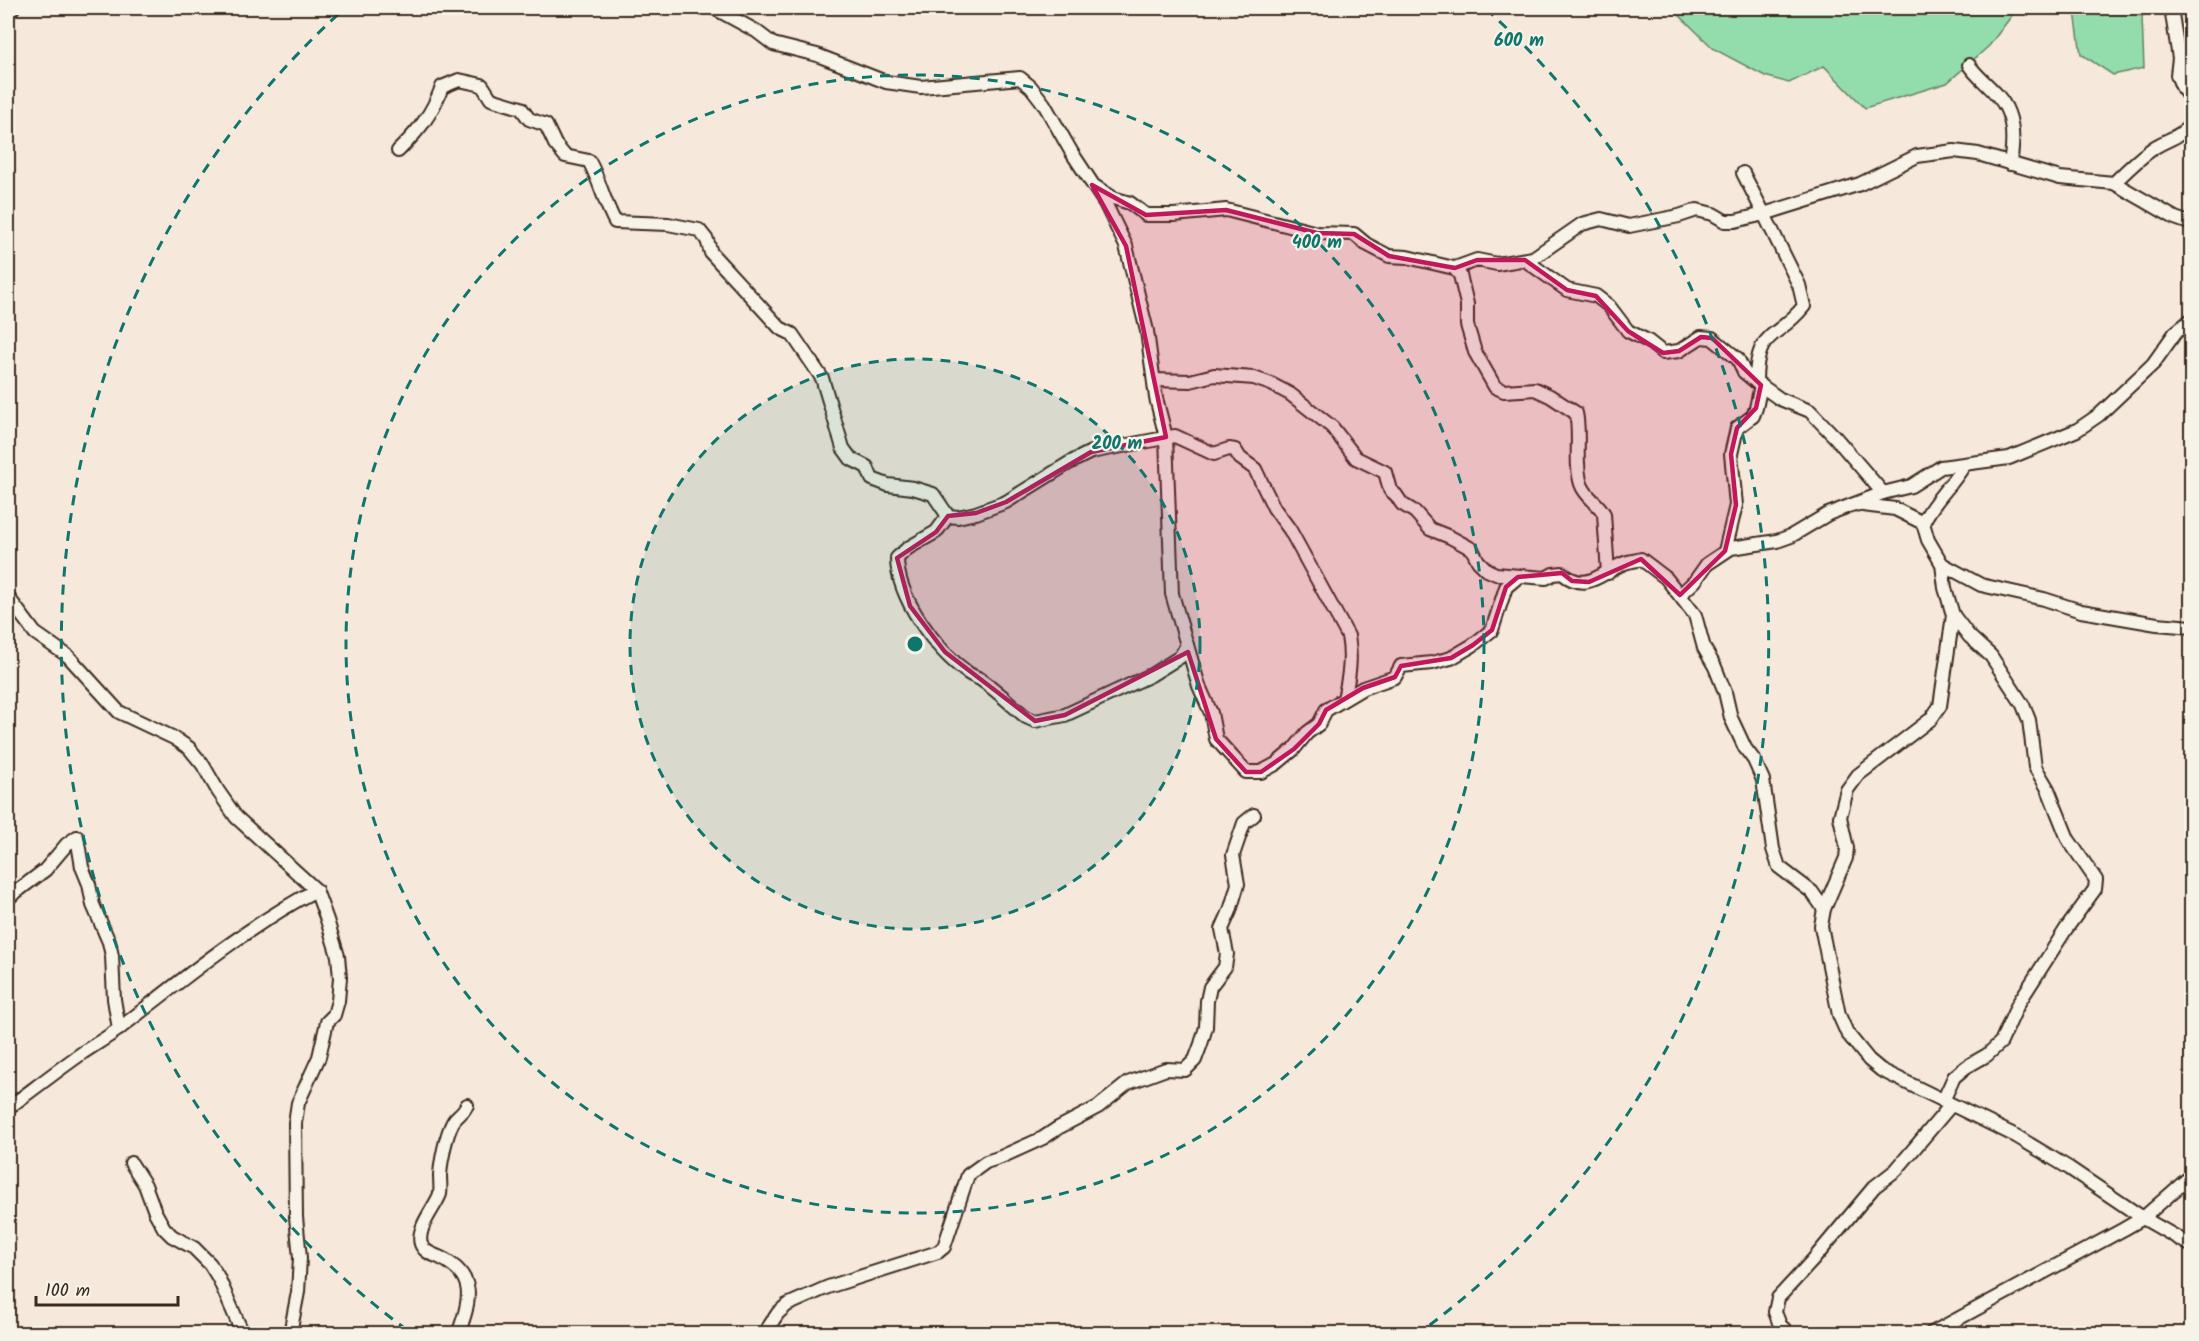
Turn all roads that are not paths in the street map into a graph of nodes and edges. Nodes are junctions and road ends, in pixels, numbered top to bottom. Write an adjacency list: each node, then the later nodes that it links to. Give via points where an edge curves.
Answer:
1 (13, 8): 4 (street)
2 (714, 8): 12 (street, via 773,44 886,82 921,87 1020,78 1044,105)
3 (2171, 8): 6 (street, via 2179,58 2177,75)
4 (8, 14)
5 (1969, 65): 9 (street, via 2006,107 2011,129)
6 (2192, 101)
7 (2192, 123): 11 (street, via 2179,136 2137,161)
8 (398, 151): 24 (street, via 421,128 442,87 459,80 482,85 491,99 521,108 530,118 546,125 565,156 589,161 615,222 668,224 699,230 711,253 780,328 792,334 822,378 843,448 851,459 867,467 872,479 933,494)
9 (2010, 164): 11 (street, via 2060,177); 13 (street, via 1954,151 1917,156 1860,184)
10 (1743, 173): 13 (street)
11 (2114, 183): 14 (street)
12 (1092, 184): 16 (street, via 1146,215 1226,210 1317,233 1354,234 1389,256); 18 (street, via 1126,246 1147,331)
13 (1764, 214): 15 (street, via 1735,221 1697,210 1629,226 1601,219 1582,224); 19 (street, via 1799,285 1804,306 1763,344 1756,361)
14 (2192, 224)
15 (1525, 260): 16 (street, via 1497,264 1477,260); 19 (street, via 1567,290 1596,296 1628,331 1663,353 1679,351 1701,337 1712,338 1738,359 1744,372)
16 (1455, 268): 28 (street, via 1467,304 1467,325 1475,352 1495,387 1504,391 1535,389 1576,413 1581,483 1604,514)
17 (2192, 319): 21 (street, via 2175,333 2153,364 2077,430 2008,458)
18 (1154, 380): 20 (street); 29 (street, via 1190,381 1214,375 1254,378 1290,394 1332,427 1356,458 1385,472 1389,490 1430,529 1472,549 1487,570)
19 (1758, 384): 22 (street, via 1780,399 1810,411); 26 (street, via 1753,416 1737,428 1731,454 1736,505)
20 (1166, 437): 24 (street, via 1091,452 1006,502 976,513); 34 (street, via 1172,594); 35 (street, via 1175,436 1214,454 1235,450 1255,469 1348,636 1349,673)
21 (1964, 465): 22 (street, via 1941,467 1911,486); 25 (street)
22 (1882, 493): 23 (street)
23 (1855, 504): 25 (street, via 1895,509); 26 (street, via 1828,514 1791,536)
24 (948, 516): 34 (street, via 936,532 897,558 910,606 945,652 1026,717 1035,721 1065,715 1151,675 1180,657)
25 (1923, 523): 27 (street)
26 (1725, 551): 30 (street, via 1707,564)
27 (1942, 564): 32 (street); 33 (street, via 1981,585 2081,611)
28 (1608, 573): 29 (street, via 1589,582 1572,581 1562,573 1546,578); 30 (street, via 1626,562 1641,560 1666,578)
29 (1518, 577): 35 (street, via 1506,587 1492,630 1473,645 1452,658 1401,666 1395,677 1378,681)
30 (1680, 595): 39 (street, via 1695,615 1731,718 1763,780 1779,867 1812,892)
31 (8, 597): 37 (street, via 35,633 68,656 119,712 189,748 236,817)
32 (1953, 615): 39 (street, via 1940,706 1931,719 1858,775 1846,790 1840,817 1846,858); 41 (street, via 1991,656 2023,705 2029,720 2035,767 2068,839 2096,880 2095,889 2019,1004 2001,1042 1954,1077)
33 (2192, 627)
34 (1187, 645): 35 (street, via 1211,713 1216,740 1246,772 1261,772 1276,764 1319,724 1326,710)
35 (1344, 699)
36 (1254, 814): 52 (street, via 1244,823 1236,842 1233,855 1238,884 1222,929 1227,954 1225,967 1210,987 1206,1027 1190,1067 1166,1069 1128,1083 1098,1107 1043,1138 986,1162 968,1175 944,1247 938,1252 828,1287 787,1305)
37 (316, 890): 40 (street, via 221,950); 50 (street, via 338,956 340,978 334,1014 327,1022 319,1057 298,1103 295,1123 300,1258)
38 (8, 898): 40 (street, via 45,870 77,837 93,905 109,942)
39 (1824, 909): 41 (street, via 1823,944 1839,1015 1847,1033 1881,1070)
40 (119, 1029): 43 (street)
41 (1947, 1103): 46 (street, via 2016,1136); 53 (street, via 1896,1170 1874,1187 1778,1298 1775,1312)
42 (467, 1104): 51 (street, via 453,1121 442,1156 441,1190 420,1242 424,1250 452,1263 463,1274 469,1298)
43 (8, 1108)
44 (131, 1162): 49 (street, via 164,1228 194,1248 214,1270)
45 (2192, 1175): 46 (street)
46 (2143, 1218): 47 (street); 48 (street)
47 (2192, 1246)
48 (1951, 1329): 54 (street)
49 (243, 1334)
50 (290, 1334)
51 (458, 1334)
52 (764, 1334)
53 (1789, 1334)
54 (1930, 1334)

